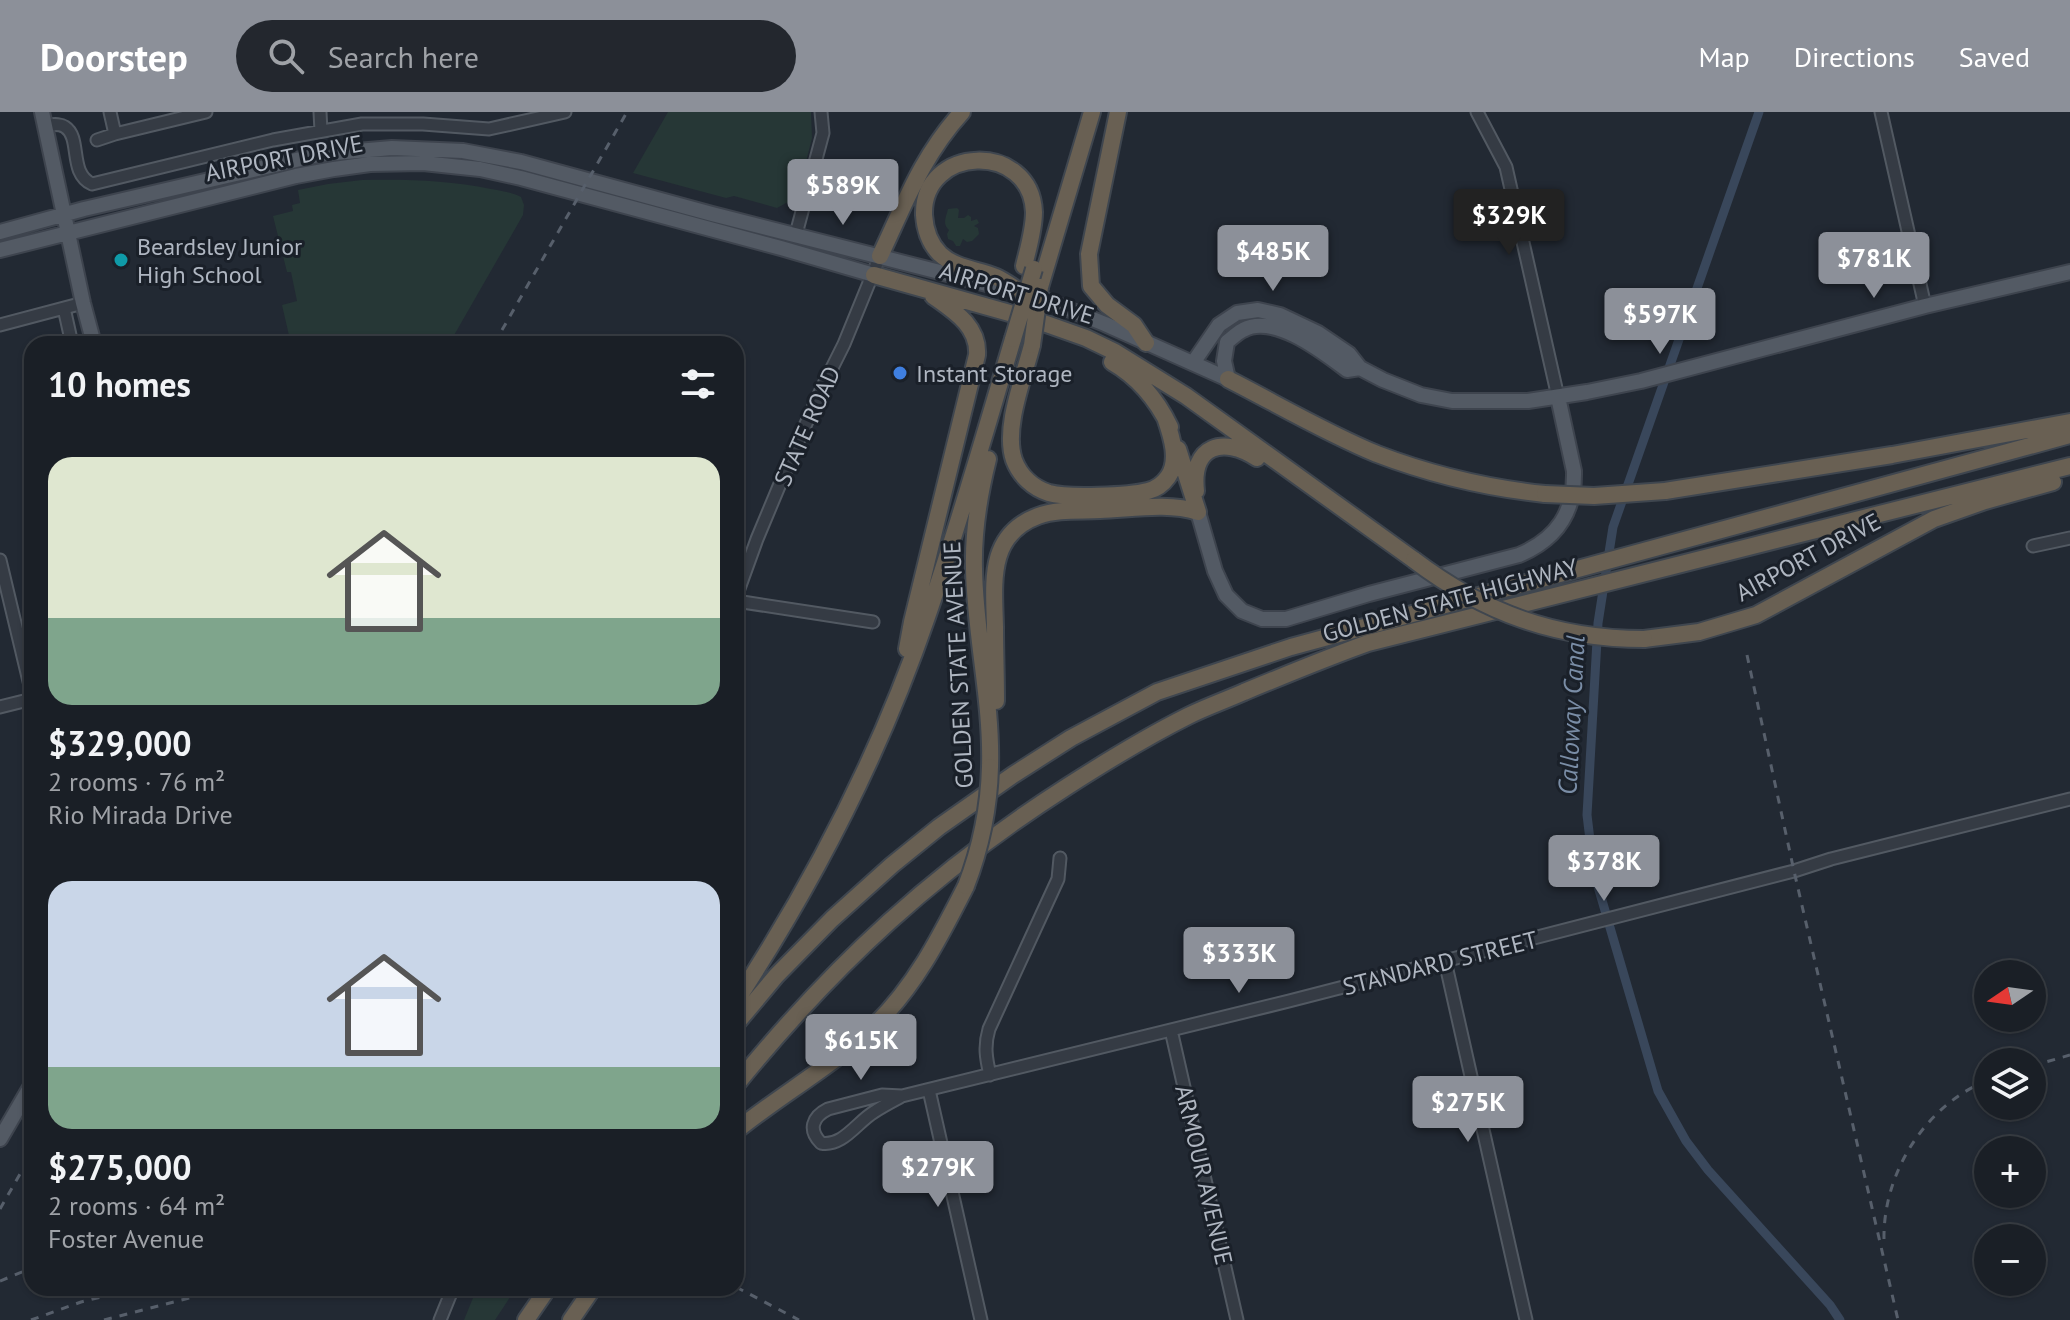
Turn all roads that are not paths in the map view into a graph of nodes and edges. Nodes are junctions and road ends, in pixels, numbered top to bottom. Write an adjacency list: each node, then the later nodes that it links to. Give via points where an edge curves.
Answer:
1 (110, 112): 14 (street)
2 (206, 112): 14 (street)
3 (320, 112): 13 (street)
4 (565, 112): 13 (street, via 489,129 389,123)
5 (821, 112): 19 (street, via 823,133)
6 (962, 112): 21 (highway, via 922,166)
7 (1080, 112): 23 (highway, GOLDEN STATE AVENUE)
8 (1092, 112): 23 (highway, GOLDEN STATE AVENUE)
9 (1118, 112): 35 (highway, via 1089,254 1091,286)
10 (1477, 112): 39 (street, via 1510,179)
11 (1881, 112): 28 (street)
12 (44, 119): 13 (street, via 70,133 78,169 92,184); 16 (main road)
13 (321, 131)
14 (115, 134): 15 (street)
15 (97, 140)
16 (66, 214): 17 (main road, AIRPORT DRIVE); 18 (main road); 19 (main road, AIRPORT DRIVE, via 312,156 406,147 506,158)
17 (0, 232)
18 (69, 232): 20 (main road, AIRPORT DRIVE); 24 (main road, AIRPORT DRIVE, via 309,173 423,163 521,178); 27 (main road)
19 (796, 234): 21 (main road, AIRPORT DRIVE)
20 (0, 250)
21 (880, 256): 24 (street, STATE ROAD); 26 (main road, AIRPORT DRIVE)
22 (2070, 272): 28 (main road)
23 (1035, 274): 26 (highway, via 1034,212 1024,182 1011,169 987,160 946,170 933,183 926,202 930,241 950,261); 34 (highway, GOLDEN STATE AVENUE, bridge)
24 (874, 275): 25 (highway, AIRPORT DRIVE); 50 (street, STATE ROAD)
25 (925, 290): 31 (highway, AIRPORT DRIVE); 54 (highway, via 968,324 978,345)
26 (1022, 293): 35 (main road, AIRPORT DRIVE)
27 (83, 303): 29 (street); 33 (main road)
28 (1925, 306): 39 (main road, via 1641,381)
29 (64, 308): 30 (street); 32 (street)
30 (0, 325)
31 (1071, 334): 40 (highway, via 1139,382); 45 (highway, AIRPORT DRIVE, via 1115,352 1186,396)
32 (70, 336)
33 (92, 336)
34 (1021, 339): 40 (highway, via 1011,448 1016,466 1035,486 1069,496 1151,490 1172,468); 54 (highway, GOLDEN STATE AVENUE); 57 (highway, GOLDEN STATE AVENUE, via 987,463 975,535)
35 (1146, 343): 36 (main road, AIRPORT DRIVE)
36 (1193, 363): 37 (main road, via 1219,325 1237,313 1258,310 1318,333); 38 (main road, AIRPORT DRIVE)
37 (1360, 368): 38 (main road, via 1347,370 1286,331 1253,326 1227,342); 39 (main road, via 1400,388 1452,401)
38 (1228, 379): 41 (highway, AIRPORT DRIVE, bridge, via 1408,465 1486,486 1545,494 1665,491)
39 (1558, 397): 46 (main road, via 1574,471 1568,512 1552,534 1519,555 1286,619 1262,619 1242,611 1226,595)
40 (1165, 417): 46 (highway)
41 (2070, 422)
42 (2070, 435): 62 (highway, GOLDEN STATE HIGHWAY, via 1291,647 1157,692 1013,775 892,865 804,947)
43 (2070, 466): 64 (highway, GOLDEN STATE HIGHWAY, bridge, via 1368,643 1192,715 1122,752 1008,826 914,898 820,987)
44 (2070, 476): 45 (highway, AIRPORT DRIVE, bridge, via 1934,519 1756,615 1644,639 1575,634 1489,607)
45 (1325, 497): 46 (highway, via 1248,452 1218,448 1204,453 1197,465)
46 (1198, 512): 57 (highway, via 1166,507 1056,512 1033,518 1009,536 994,572 997,728)
47 (2070, 538): 48 (street)
48 (2033, 546)
49 (0, 560): 53 (street)
50 (744, 576)
51 (744, 600): 52 (street)
52 (873, 622)
53 (24, 662)
54 (899, 690): 61 (highway, GOLDEN STATE AVENUE, via 827,845)
55 (24, 699): 56 (street)
56 (0, 707)
57 (991, 767): 69 (highway, GOLDEN STATE AVENUE, bridge, via 981,840 966,886 928,959 873,1027)
58 (2070, 799): 60 (street, STANDARD STREET)
59 (1060, 858): 65 (street, via 1058,879 989,1029 985,1053)
60 (1445, 961): 63 (street, STANDARD STREET); 79 (street)
61 (744, 988)
62 (744, 1014)
63 (1171, 1030): 65 (street, STANDARD STREET); 78 (street, ARMOUR AVENUE)
64 (744, 1075)
65 (990, 1075): 66 (street, STANDARD STREET)
66 (929, 1090): 67 (street, STANDARD STREET); 77 (street)
67 (902, 1096): 67 (street, STANDARD STREET, via 882,1095 828,1109 815,1118 814,1135 821,1143 832,1144)
68 (24, 1098): 70 (main road)
69 (744, 1125)
70 (0, 1139)
71 (450, 1296): 74 (street)
72 (542, 1296): 75 (highway)
73 (588, 1296): 76 (highway)
74 (440, 1320)
75 (526, 1320)
76 (571, 1320)
77 (981, 1320)
78 (1237, 1320)
79 (1526, 1320)

